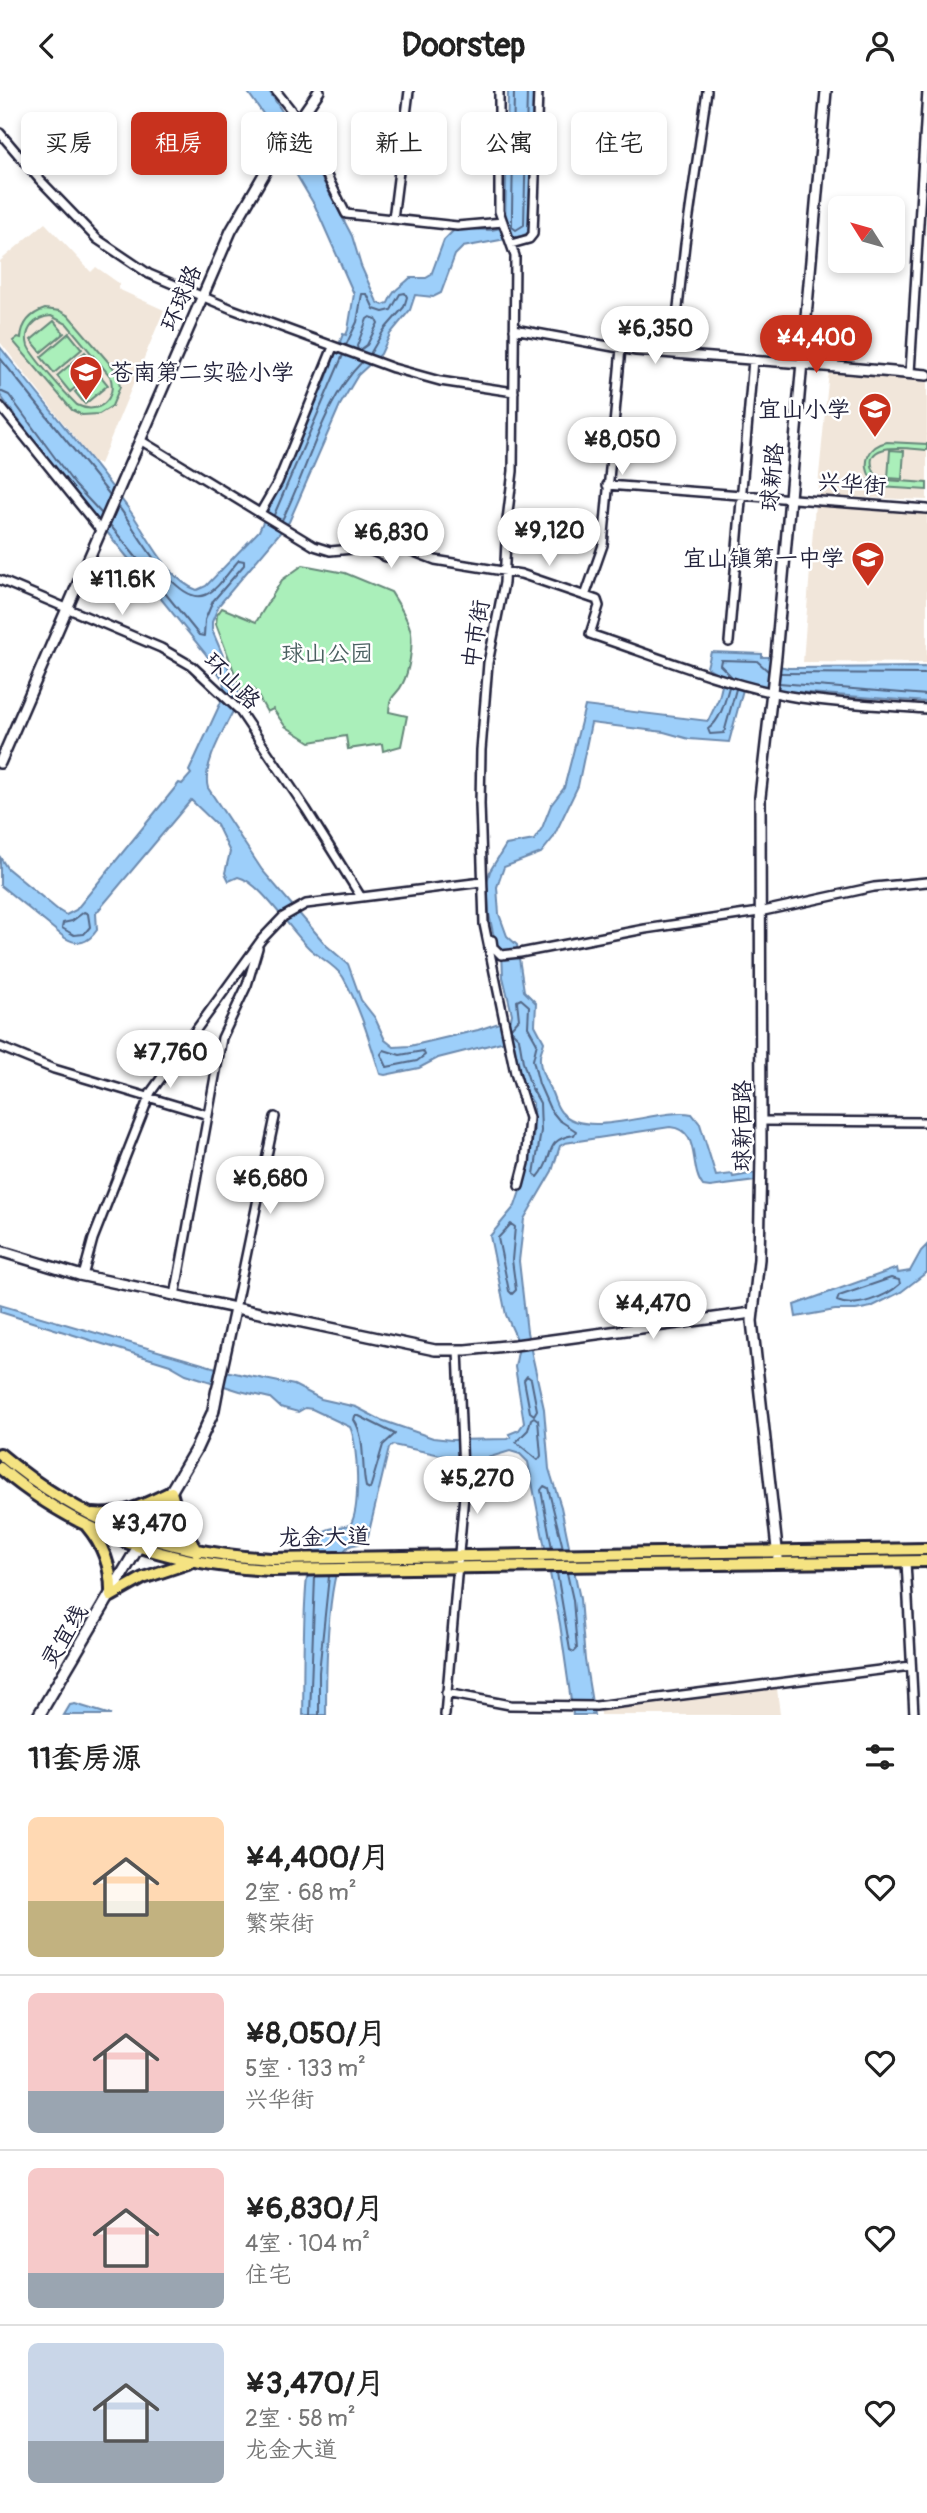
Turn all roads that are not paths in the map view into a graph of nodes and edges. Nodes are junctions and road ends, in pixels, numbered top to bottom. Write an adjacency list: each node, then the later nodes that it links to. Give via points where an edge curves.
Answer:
1 (276, 91): 9 (street)
2 (319, 91): 10 (street, 环球路)
3 (410, 91): 14 (street)
4 (499, 91): 15 (street, 中市街, via 498,194)
5 (538, 91): 16 (street, via 533,234)
6 (708, 91): 21 (street)
7 (826, 91): 23 (street, 球新路)
8 (927, 91): 24 (street)
9 (291, 112)
10 (305, 112)
11 (0, 134): 17 (street, via 97,239 146,273)
12 (263, 175): 17 (street, 环球路, via 231,231)
13 (326, 175): 14 (street, via 346,214)
14 (393, 219): 15 (street, via 457,226)
15 (503, 224): 16 (street, 中市街)
16 (510, 243): 18 (street, 中市街, via 515,256)
17 (202, 297): 19 (street); 28 (street, 环球路)
18 (514, 329): 20 (street); 26 (street, 中市街)
19 (334, 347): 26 (street, via 440,381); 33 (street)
20 (621, 348): 21 (street); 29 (street)
21 (673, 353): 22 (street)
22 (753, 360): 23 (street); 30 (street)
23 (802, 364): 24 (street); 31 (street, 球新路)
24 (910, 373): 25 (street)
25 (927, 375)
26 (514, 391): 35 (street, 中市街)
27 (0, 406): 34 (street)
28 (140, 440): 33 (street); 34 (street, 环球路)
29 (607, 485): 30 (street, 兴华街); 37 (street, via 603,545)
30 (742, 495): 31 (street, 兴华街); 39 (street)
31 (790, 498): 32 (street, 兴华街); 40 (street, 球新路)
32 (927, 509)
33 (262, 514): 35 (street, via 330,551 364,548 386,557 393,544 435,560)
34 (101, 530): 38 (street, 环球路)
35 (505, 572): 37 (street); 43 (street, 中市街, via 482,726)
36 (0, 580): 38 (street, 环山路)
37 (584, 596): 40 (street, via 597,600 599,606 590,634)
38 (67, 609): 42 (street, 环球路); 45 (street, 环山路, via 173,654 220,691 239,710)
39 (729, 642)
40 (772, 691): 41 (street, via 819,700); 47 (street, 球新西路, via 760,797)
41 (927, 709)
42 (0, 763)
43 (482, 882): 45 (street); 46 (street, 中市街)
44 (927, 882): 47 (street, via 874,887)
45 (361, 897): 48 (street, via 297,908)
46 (484, 909): 47 (street, via 494,947 501,955); 55 (street, via 508,1040 529,1118)
47 (759, 912): 53 (street, 球新西路)
48 (259, 943): 50 (street); 51 (street, via 247,985 224,1033)
49 (0, 1047): 50 (street)
50 (148, 1098): 51 (street); 57 (street)
51 (208, 1115): 58 (street)
52 (275, 1117): 59 (street)
53 (761, 1121): 54 (street); 60 (street, 球新西路, via 759,1259)
54 (927, 1122)
55 (519, 1186)
56 (0, 1251): 57 (street)
57 (83, 1276): 58 (street)
58 (175, 1296): 59 (street)
59 (235, 1309): 61 (street, via 411,1346); 62 (street)
60 (752, 1313): 61 (street); 70 (street, 球新西路)
61 (458, 1350): 73 (street, via 464,1464)
62 (217, 1391): 65 (main road, 灵宜线, via 208,1425)
63 (0, 1454): 66 (main road, 龙金大道)
64 (0, 1468): 66 (main road, 龙金大道, via 46,1502)
65 (171, 1492): 66 (main road, via 120,1513); 67 (main road, 灵宜线); 69 (main road)
66 (88, 1519): 67 (main road, 龙金大道); 74 (main road, via 109,1570)
67 (142, 1543): 69 (main road, 龙金大道); 74 (main road, 灵宜线)
68 (927, 1549): 70 (main road, 龙金大道)
69 (195, 1557): 73 (main road, 龙金大道, via 303,1564); 74 (main road)
70 (778, 1557): 71 (main road, 龙金大道); 73 (main road, 龙金大道)
71 (906, 1561): 72 (main road, 龙金大道); 75 (street)
72 (927, 1561)
73 (459, 1562): 76 (street)
74 (111, 1596): 77 (main road, 灵宜线)
75 (911, 1666): 76 (street, via 596,1706 510,1705); 79 (street)
76 (446, 1693): 78 (street)
77 (39, 1715)
78 (445, 1715)
79 (914, 1715)

